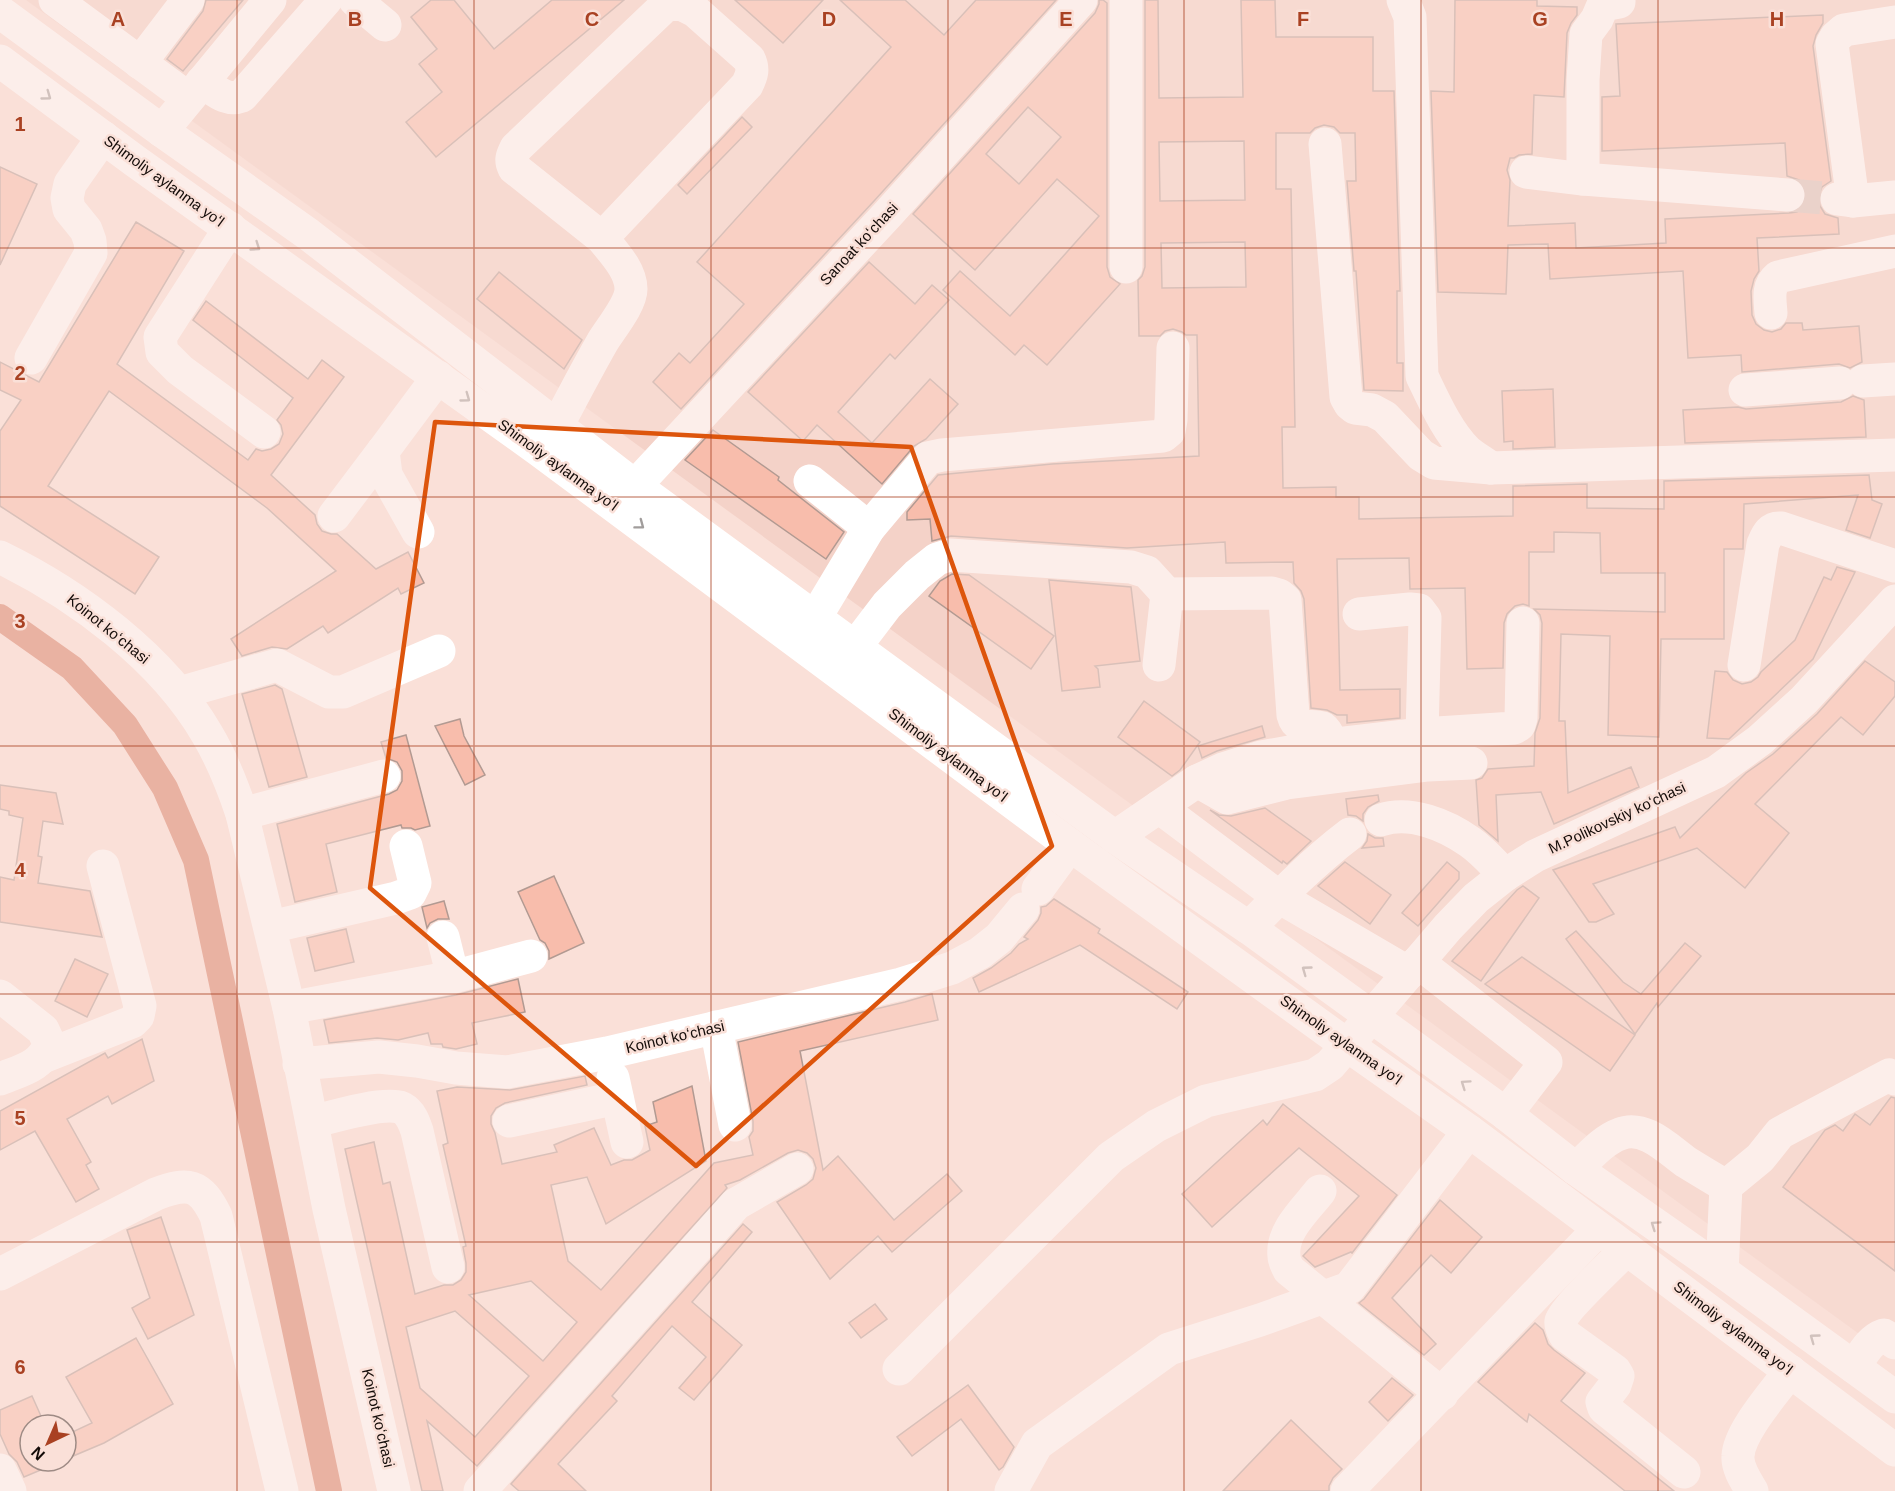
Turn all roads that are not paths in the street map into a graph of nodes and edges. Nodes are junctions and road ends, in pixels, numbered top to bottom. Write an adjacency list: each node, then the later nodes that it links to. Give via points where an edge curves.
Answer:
1 (55, 0): 14 (main road)
2 (188, 0): 14 (main road)
3 (270, 0): 15 (main road)
4 (326, 0): 15 (main road, via 242,96 228,99)
5 (355, 0): 12 (main road)
6 (1081, 0): 41 (main road, Sanoat koʻchasi)
7 (1126, 0): 27 (main road)
8 (1403, 0): 39 (main road, via 1410,17 1422,376 1435,404 1466,450)
9 (1619, 0): 20 (main road, via 1603,5 1586,34)
10 (0, 12): 16 (main road, Shimoliy aylanma yoʻl)
11 (1895, 22): 22 (main road, via 1844,30 1832,44 1845,200)
12 (386, 26)
13 (0, 61): 17 (main road, Shimoliy aylanma yoʻl, one-way to 17)
14 (140, 63): 15 (main road)
15 (195, 90): 16 (main road)
16 (162, 131): 24 (main road, Shimoliy aylanma yoʻl)
17 (103, 137): 23 (main road, Shimoliy aylanma yoʻl); 31 (main road, via 70,184 68,198 69,208 86,230 91,254)
18 (1324, 144): 39 (main road, via 1346,397 1355,408 1385,417 1421,455 1434,463)
19 (1526, 172): 20 (main road)
20 (1583, 179): 21 (main road)
21 (1788, 195)
22 (1895, 196)
23 (230, 228): 28 (main road, Shimoliy aylanma yoʻl, one-way to 28); 36 (main road, via 160,337 162,352 180,370)
24 (308, 234): 28 (main road); 35 (main road, Shimoliy aylanma yoʻl)
25 (602, 237): 25 (main road, via 514,168 512,155 666,6 681,4 695,11 749,59 753,67 751,77); 35 (main road, via 629,277 631,290)
26 (1895, 251): 29 (main road, via 1778,278 1771,284)
27 (1126, 267)
28 (285, 268): 32 (main road, Shimoliy aylanma yoʻl)
29 (1771, 313)
30 (1173, 348): 43 (main road, via 1171,420 1164,436 928,458)
31 (31, 358)
32 (438, 377): 37 (main road); 67 (main road, Shimoliy aylanma yoʻl, one-way to 67)
33 (1895, 379): 34 (main road)
34 (1745, 390)
35 (556, 426): 41 (main road, Shimoliy aylanma yoʻl)
36 (264, 432)
37 (383, 452): 42 (main road); 44 (main road, via 386,476)
38 (1895, 455): 39 (main road)
39 (1491, 468)
40 (810, 482): 43 (main road)
41 (635, 486): 50 (main road, Shimoliy aylanma yoʻl)
42 (334, 516)
43 (869, 528): 50 (main road)
44 (418, 532)
45 (0, 557): 56 (main road, Koinot koʻchasi, via 78,603 138,649)
46 (1895, 566): 55 (main road, via 1781,528 1773,529 1763,544)
47 (1167, 594): 52 (main road, via 1147,572 1131,567 950,555 937,559 917,575); 54 (main road); 58 (main road, via 1272,593 1285,600 1294,722 1323,728)
48 (1894, 605): 70 (main road, M.Polikovskiy koʻchasi, via 1804,700 1760,740 1716,772 1534,855)
49 (1359, 614): 57 (main road, via 1410,609 1419,610 1425,618)
50 (815, 618): 52 (main road, Shimoliy aylanma yoʻl)
51 (1523, 623): 57 (main road, via 1519,725 1507,730)
52 (855, 647): 66 (main road, Shimoliy aylanma yoʻl)
53 (439, 651): 56 (main road, via 343,692 329,692 277,665)
54 (1159, 665)
55 (1744, 665)
56 (179, 693): 63 (main road, Koinot koʻchasi, via 208,734)
57 (1422, 734): 58 (main road)
58 (1328, 745): 61 (main road, via 1261,758)
59 (1471, 763): 61 (main road, via 1287,783 1227,798)
60 (384, 776): 63 (main road)
61 (1197, 781): 62 (main road)
62 (1159, 807): 66 (main road); 71 (main road)
63 (242, 814): 72 (main road, Koinot koʻchasi)
64 (1381, 820): 70 (main road, via 1406,816 1447,828 1472,843)
65 (1350, 834): 71 (main road)
66 (1115, 837): 73 (main road, Shimoliy aylanma yoʻl)
67 (1070, 845): 81 (main road, Koinot koʻchasi, via 999,938 952,968 901,984); 82 (main road, Shimoliy aylanma yoʻl)
68 (406, 846): 72 (main road, via 415,884 410,893)
69 (103, 866): 84 (main road, via 140,1006 138,1016 132,1022)
70 (1505, 875): 76 (main road, M.Polikovskiy koʻchasi, via 1469,905)
71 (1279, 897): 73 (main road); 76 (main road)
72 (270, 927): 79 (main road, Koinot koʻchasi)
73 (1249, 928): 80 (main road, Shimoliy aylanma yoʻl, one-way to 73)
74 (443, 937): 77 (main road)
75 (531, 956): 77 (main road)
76 (1413, 968): 80 (main road, M.Polikovskiy koʻchasi); 89 (main road, via 1546,1062)
77 (453, 977): 79 (main road)
78 (0, 996): 84 (main road, via 43,1030 49,1043)
79 (289, 1008): 85 (main road, Koinot koʻchasi)
80 (1371, 1018): 82 (main road, M.Polikovskiy koʻchasi); 89 (main road, Shimoliy aylanma yoʻl, one-way to 80)
81 (716, 1027): 83 (main road, Koinot koʻchasi); 92 (main road)
82 (1347, 1045): 93 (main road, Shimoliy aylanma yoʻl); 107 (main road, M.Polikovskiy koʻchasi, via 1315,1075 1206,1101 1156,1125 1111,1157)
83 (607, 1053): 85 (main road, Koinot koʻchasi, via 507,1072 379,1057); 88 (main road)
84 (43, 1057): 86 (main road)
85 (299, 1064): 91 (main road, Koinot koʻchasi)
86 (0, 1079)
87 (1895, 1079): 97 (main road, via 1889,1075 1780,1133 1760,1158)
88 (617, 1098): 90 (main road); 94 (main road)
89 (1506, 1114): 96 (main road, Shimoliy aylanma yoʻl)
90 (509, 1120)
91 (312, 1122): 101 (main road, via 374,1107 400,1108 411,1116); 116 (main road, Koinot koʻchasi)
92 (735, 1125)
93 (1469, 1131): 99 (main road, Shimoliy aylanma yoʻl); 104 (main road, via 1349,1288)
94 (627, 1142)
95 (797, 1169): 117 (main road, via 736,1204)
96 (1576, 1169): 97 (main road, via 1600,1146 1632,1132 1644,1134); 102 (main road, Shimoliy aylanma yoʻl, one-way to 96)
97 (1726, 1186): 102 (main road)
98 (1320, 1191): 104 (main road, via 1292,1225 1284,1257 1288,1270)
99 (1599, 1229): 100 (main road, Shimoliy aylanma yoʻl); 109 (main road)
100 (1627, 1249): 108 (main road, Shimoliy aylanma yoʻl); 113 (main road, via 1573,1305 1561,1320 1561,1327 1565,1335 1618,1376 1602,1402 1604,1408)
101 (448, 1267)
102 (1722, 1271): 106 (main road, Shimoliy aylanma yoʻl, one-way to 102)
103 (0, 1274): 115 (main road, via 156,1194 176,1187 200,1192 216,1216)
104 (1321, 1298): 109 (main road); 118 (main road, via 1169,1349 1037,1444)
105 (1895, 1343): 106 (main road, via 1884,1335 1878,1337)
106 (1854, 1367): 110 (main road, Shimoliy aylanma yoʻl)
107 (899, 1369)
108 (1791, 1371): 111 (main road, Shimoliy aylanma yoʻl); 120 (main road, via 1743,1440 1738,1456)
109 (1442, 1394): 119 (main road)
110 (1895, 1397)
111 (1895, 1450)
112 (0, 1470): 114 (main road)
113 (1684, 1472)
114 (10, 1491)
115 (282, 1491)
116 (394, 1491)
117 (480, 1491)
118 (1011, 1491)
119 (1347, 1491)
120 (1752, 1491)

